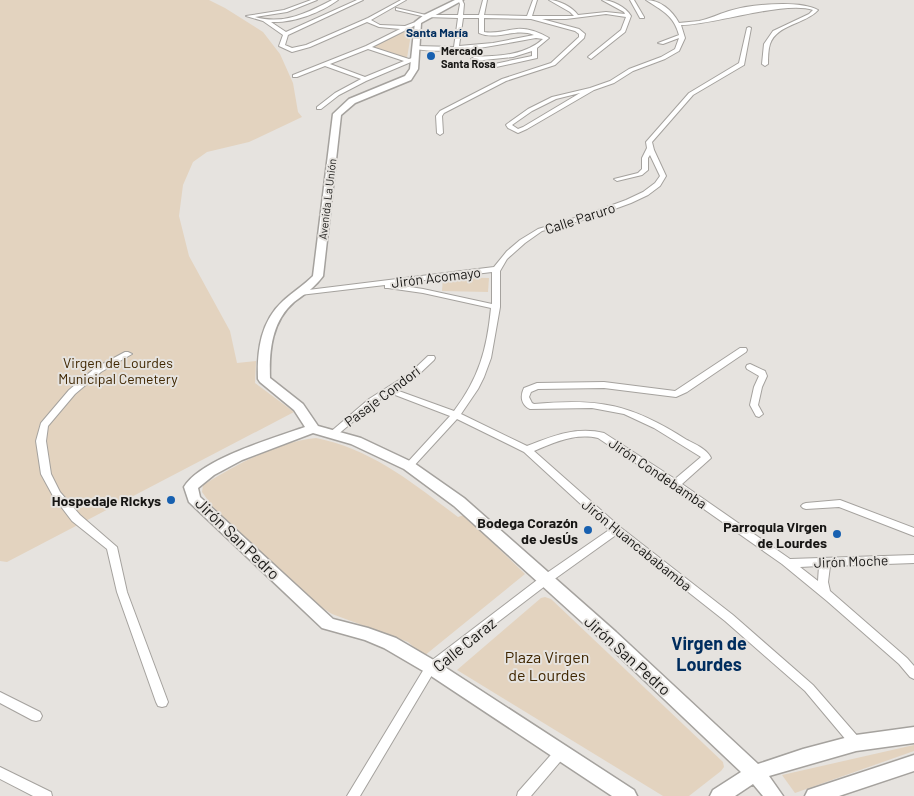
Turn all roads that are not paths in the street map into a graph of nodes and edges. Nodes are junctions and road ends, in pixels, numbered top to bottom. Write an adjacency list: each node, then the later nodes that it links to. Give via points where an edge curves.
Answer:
1 (315, 0): 23 (street, via 285,11 248,15)
2 (336, 0): 23 (street, via 287,22)
3 (361, 0): 28 (street)
4 (404, 0): 24 (street)
5 (460, 0): 16 (street); 22 (main road)
6 (485, 0): 19 (street)
7 (534, 0): 20 (street)
8 (552, 0): 17 (street)
9 (604, 0): 18 (street, via 626,11)
10 (648, 0): 25 (street, via 663,7)
11 (779, 0): 13 (street)
12 (630, 1): 14 (street); 21 (street)
13 (772, 2): 25 (street, via 735,10 706,22); 40 (street, via 794,2 813,6 816,10 774,32 767,44)
14 (642, 6)
15 (398, 9): 22 (street)
16 (459, 16): 19 (street); 22 (street); 35 (street)
17 (576, 16): 18 (street, via 606,13); 20 (street)
18 (629, 16): 36 (street, via 623,31)
19 (481, 17): 20 (street); 30 (street, via 483,34 527,30)
20 (529, 17): 46 (street, via 577,30 582,34 581,38 553,64 504,80 442,112 439,116)
21 (642, 18)
22 (422, 19): 26 (street); 33 (main road, Avenida La Unión)
23 (264, 20): 28 (street)
24 (367, 20): 26 (street, via 378,26); 28 (street, via 292,50 282,46)
25 (680, 24): 29 (street)
26 (407, 28): 32 (street)
27 (749, 28): 47 (street, via 742,64 691,94 649,142)
28 (286, 34)
29 (682, 35): 31 (street); 44 (street, via 677,50)
30 (539, 36): 34 (street, via 546,38); 35 (street)
31 (661, 43)
32 (368, 47): 38 (street); 39 (street)
33 (416, 48): 35 (street); 38 (main road, Avenida La Unión)
34 (535, 48): 37 (street, via 511,55); 41 (street, via 535,57)
35 (456, 49)
36 (591, 56)
37 (474, 59)
38 (412, 60): 43 (street); 51 (main road, Avenida La Unión, via 414,69 408,78 352,101 337,114 318,276)
39 (327, 64): 42 (street); 43 (street)
40 (765, 64)
41 (487, 66)
42 (296, 76)
43 (367, 79): 45 (street, via 335,95)
44 (592, 89): 44 (street, via 554,98 530,110 509,124 510,127 518,131 526,128)
45 (319, 108)
46 (440, 133)
47 (649, 149): 48 (street, via 645,170); 49 (street, Calle Paruro, via 660,164 663,176 659,186 609,209 528,236)
48 (617, 179)
49 (497, 269): 50 (street, Jirón Acomayo); 52 (street)
50 (376, 284): 51 (street, Jirón Acomayo); 52 (street, Jirón Acomayo)
51 (300, 293): 60 (main road, Avenida La Unión, via 276,314 270,328 263,364 264,379 304,411)
52 (496, 307): 59 (street, via 489,352 480,377)
53 (742, 350): 64 (street, via 676,394 604,385 537,386 527,390 525,398 533,407 600,405 629,412 705,454 704,461)
54 (128, 354): 76 (street, via 98,370 72,392 44,425 41,441 46,474 56,494 76,518 112,547 122,592)
55 (431, 358): 57 (street, Pasaje Condori, via 413,375)
56 (750, 367): 58 (street, via 763,376 755,396 754,406)
57 (388, 390): 59 (street, Jirón Huancababamba); 61 (street, Pasaje Condori)
58 (759, 414)
59 (455, 415): 62 (street, Jirón Huancababamba); 63 (street)
60 (312, 429): 61 (main road, Jirón San Pedro); 73 (main road, Jirón San Pedro, via 237,457 209,472 191,487 194,499 328,624 375,637)
61 (333, 434): 63 (main road, Jirón San Pedro)
62 (527, 450): 64 (street, Jirón Condebamba, via 577,433 601,435); 66 (street, Jirón Huancababamba)
63 (409, 466): 71 (main road, Jirón San Pedro, via 459,502)
64 (676, 484): 70 (street, Jirón Condebamba)
65 (806, 506): 67 (street, via 840,503)
66 (616, 530): 71 (street, Calle Caraz); 79 (street, Jirón Huancababamba, via 729,618 802,682)
67 (914, 532)
68 (914, 559): 69 (street, Jirón Moche)
69 (825, 562): 70 (street, Jirón Moche); 72 (street)
70 (787, 563): 72 (street, Jirón Condebamba)
71 (545, 580): 73 (street, Calle Caraz); 82 (main road, Jirón San Pedro)
72 (825, 592): 74 (street, Jirón Condebamba)
73 (431, 667): 80 (main road, Jirón San Pedro); 85 (street, Calle Caraz)
74 (914, 674)
75 (0, 697): 77 (street)
76 (162, 702)
77 (36, 716)
78 (914, 735): 79 (main road)
79 (856, 743): 82 (main road)
80 (560, 752): 86 (street); 87 (main road, Jirón San Pedro)
81 (914, 763): 90 (main road)
82 (755, 772): 88 (main road); 89 (main road, Jirón San Pedro)
83 (0, 773): 84 (street)
84 (46, 796)
85 (353, 796)
86 (523, 796)
87 (628, 796)
88 (719, 796)
89 (774, 796)
90 (814, 796)

